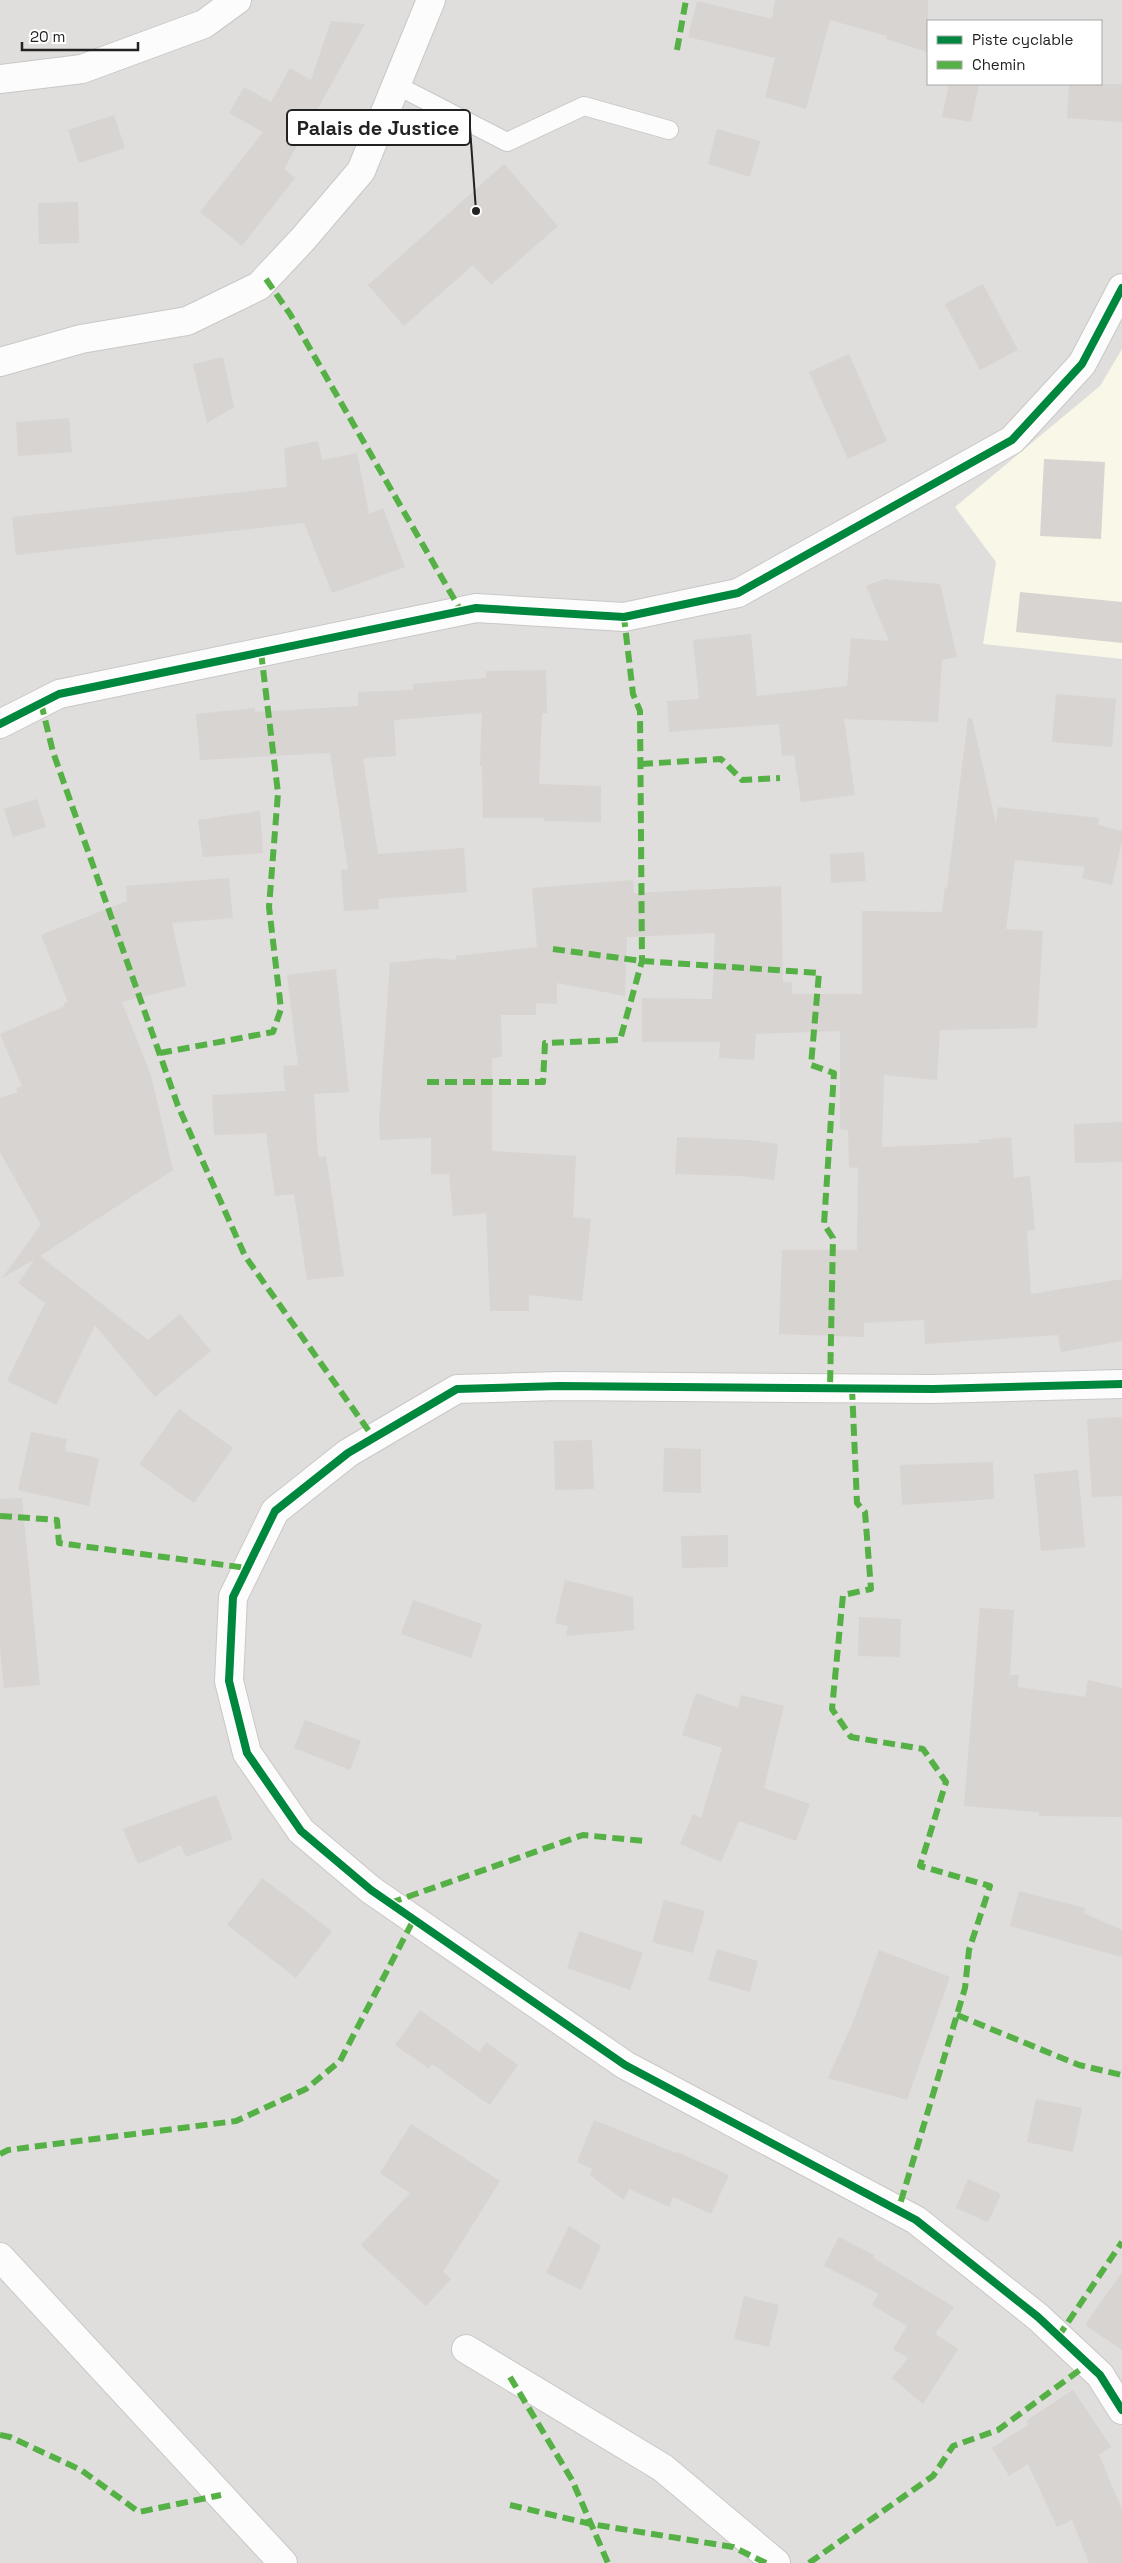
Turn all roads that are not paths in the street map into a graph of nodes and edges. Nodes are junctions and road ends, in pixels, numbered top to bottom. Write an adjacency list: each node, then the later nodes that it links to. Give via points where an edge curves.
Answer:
1 (237, 0): 3 (street, via 204,24 82,69)
2 (431, 0): 4 (street)
3 (0, 79)
4 (396, 85): 5 (lane, via 507,142 584,106); 7 (street, via 361,171 259,286 187,321 81,338)
5 (669, 130)
6 (1122, 288): 8 (street, via 1082,364 1012,440 738,593 624,617 476,608 58,694)
7 (0, 362)
8 (0, 724)
9 (1122, 1384): 12 (street, via 933,1389 559,1386 457,1389 348,1452 275,1511 233,1598 229,1681 247,1753 252,1761 300,1831 371,1890 625,2065 916,2220 1038,2317 1100,2375)
10 (0, 2257): 13 (street)
11 (466, 2349): 14 (street, via 663,2468)
12 (1122, 2410)
13 (283, 2563)
14 (776, 2563)

